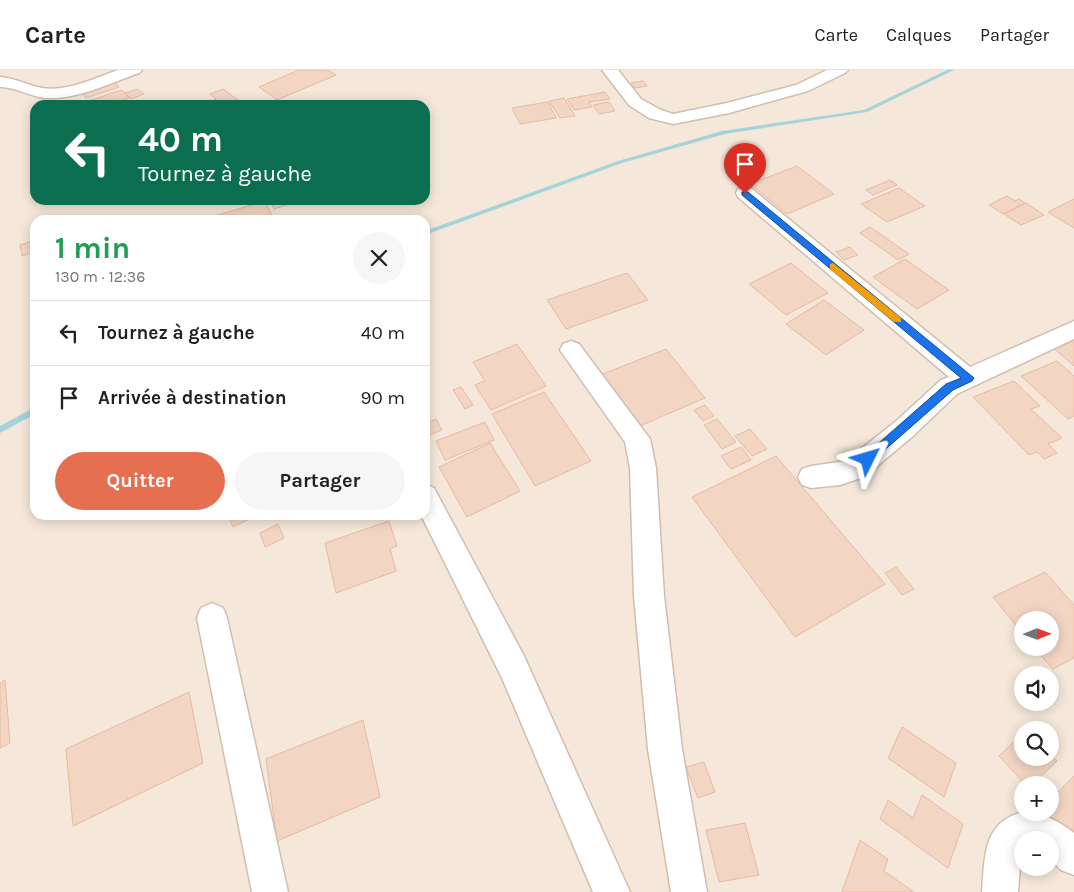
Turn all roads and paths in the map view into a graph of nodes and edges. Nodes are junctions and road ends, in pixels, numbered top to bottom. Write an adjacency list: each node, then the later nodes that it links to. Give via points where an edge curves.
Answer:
1 (134, 70): 5 (street)
2 (610, 70): 3 (street, via 635,102 655,114 673,119 802,88)
3 (840, 70)
4 (0, 82): 5 (street, via 10,81)
5 (46, 94): 6 (street)
6 (53, 100)
7 (745, 194): 10 (street)
8 (1074, 329): 10 (street)
9 (571, 350): 17 (street, via 637,439 643,468 649,596 665,749)
10 (968, 378): 11 (street, via 949,387 856,469)
11 (811, 477)
12 (430, 506): 16 (street, via 513,667)
13 (212, 618): 15 (street)
14 (1074, 857): 18 (street, via 1065,847 1032,829 1018,831 1005,844)
15 (270, 892)
16 (612, 892)
17 (689, 892)
18 (1000, 892)

